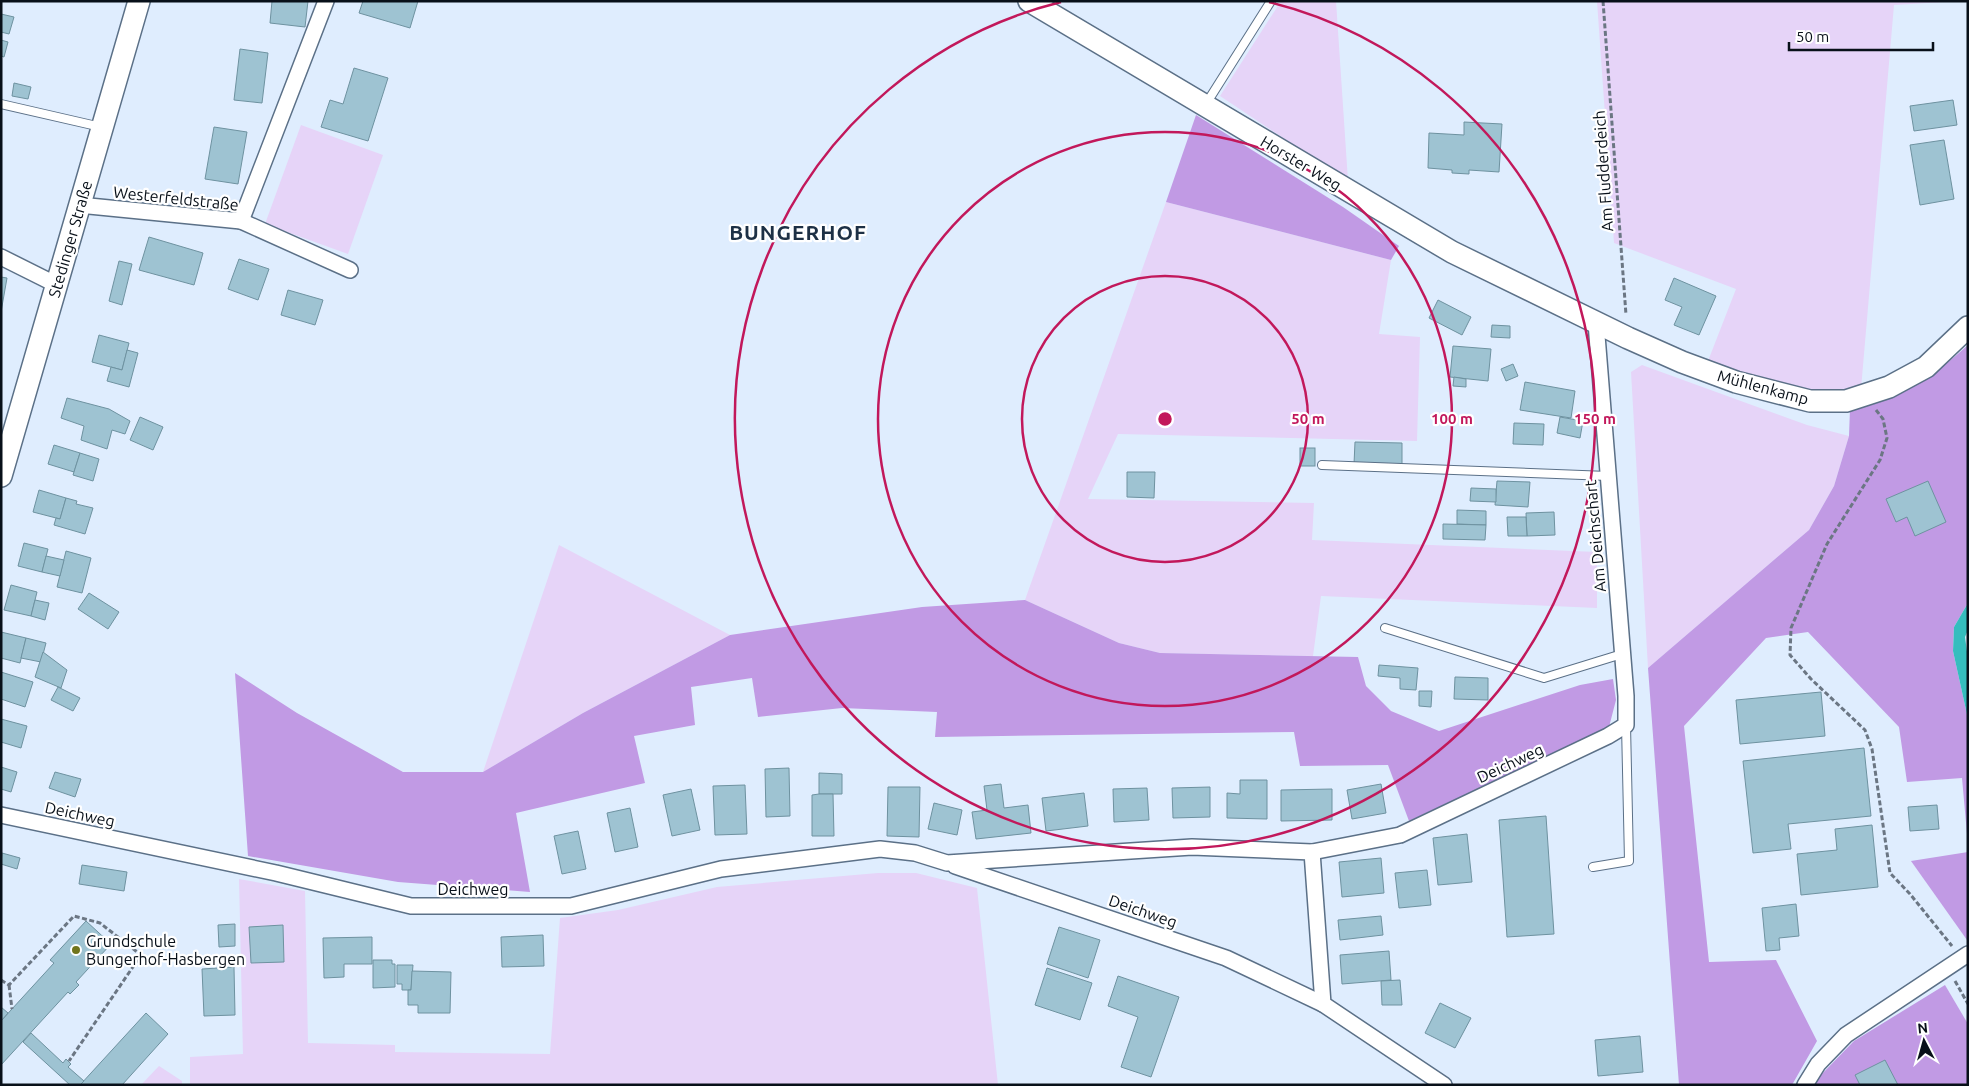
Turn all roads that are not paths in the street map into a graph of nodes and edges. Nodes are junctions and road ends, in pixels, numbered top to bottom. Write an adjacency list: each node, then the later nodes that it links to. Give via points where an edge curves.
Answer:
1 (140, 1): 7 (street, Stedinger Straße)
2 (326, 1): 9 (street)
3 (1271, 1): 6 (lane)
4 (1039, 4): 6 (street, Horster Weg)
5 (1, 104): 7 (lane)
6 (1204, 106): 13 (street, Horster Weg, via 1452,252)
7 (102, 127): 8 (street, Stedinger Straße)
8 (79, 205): 9 (street, Westerfeldstraße); 12 (street, Stedinger Straße)
9 (241, 221): 11 (street, Westerfeldstraße)
10 (1, 258): 12 (street)
11 (350, 270)
12 (57, 285): 16 (street, Stedinger Straße)
13 (1587, 318): 14 (street, Mühlenkamp, via 1682,362 1736,382 1810,401 1846,401 1889,388 1926,366); 17 (street, Am Deichschart)
14 (1968, 327)
15 (1322, 465): 17 (lane)
16 (1, 476)
17 (1608, 476): 19 (street, Am Deichschart)
18 (1385, 628): 19 (lane, via 1544,678)
19 (1622, 654): 20 (street, Am Deichschart)
20 (1626, 725): 22 (street, Deichweg, via 1400,835); 24 (lane, via 1629,861)
21 (1, 815): 23 (street, Deichweg, via 276,873 411,906 571,906 721,869 880,849 914,853)
22 (1312, 852): 23 (street, Deichweg, via 1192,847); 26 (street)
23 (947, 863): 26 (street, Deichweg, via 1226,958)
24 (1593, 867)
25 (1965, 956): 28 (street, via 1846,1035 1818,1064)
26 (1323, 1004): 27 (street, Deichweg)
27 (1444, 1085)
28 (1805, 1085)

